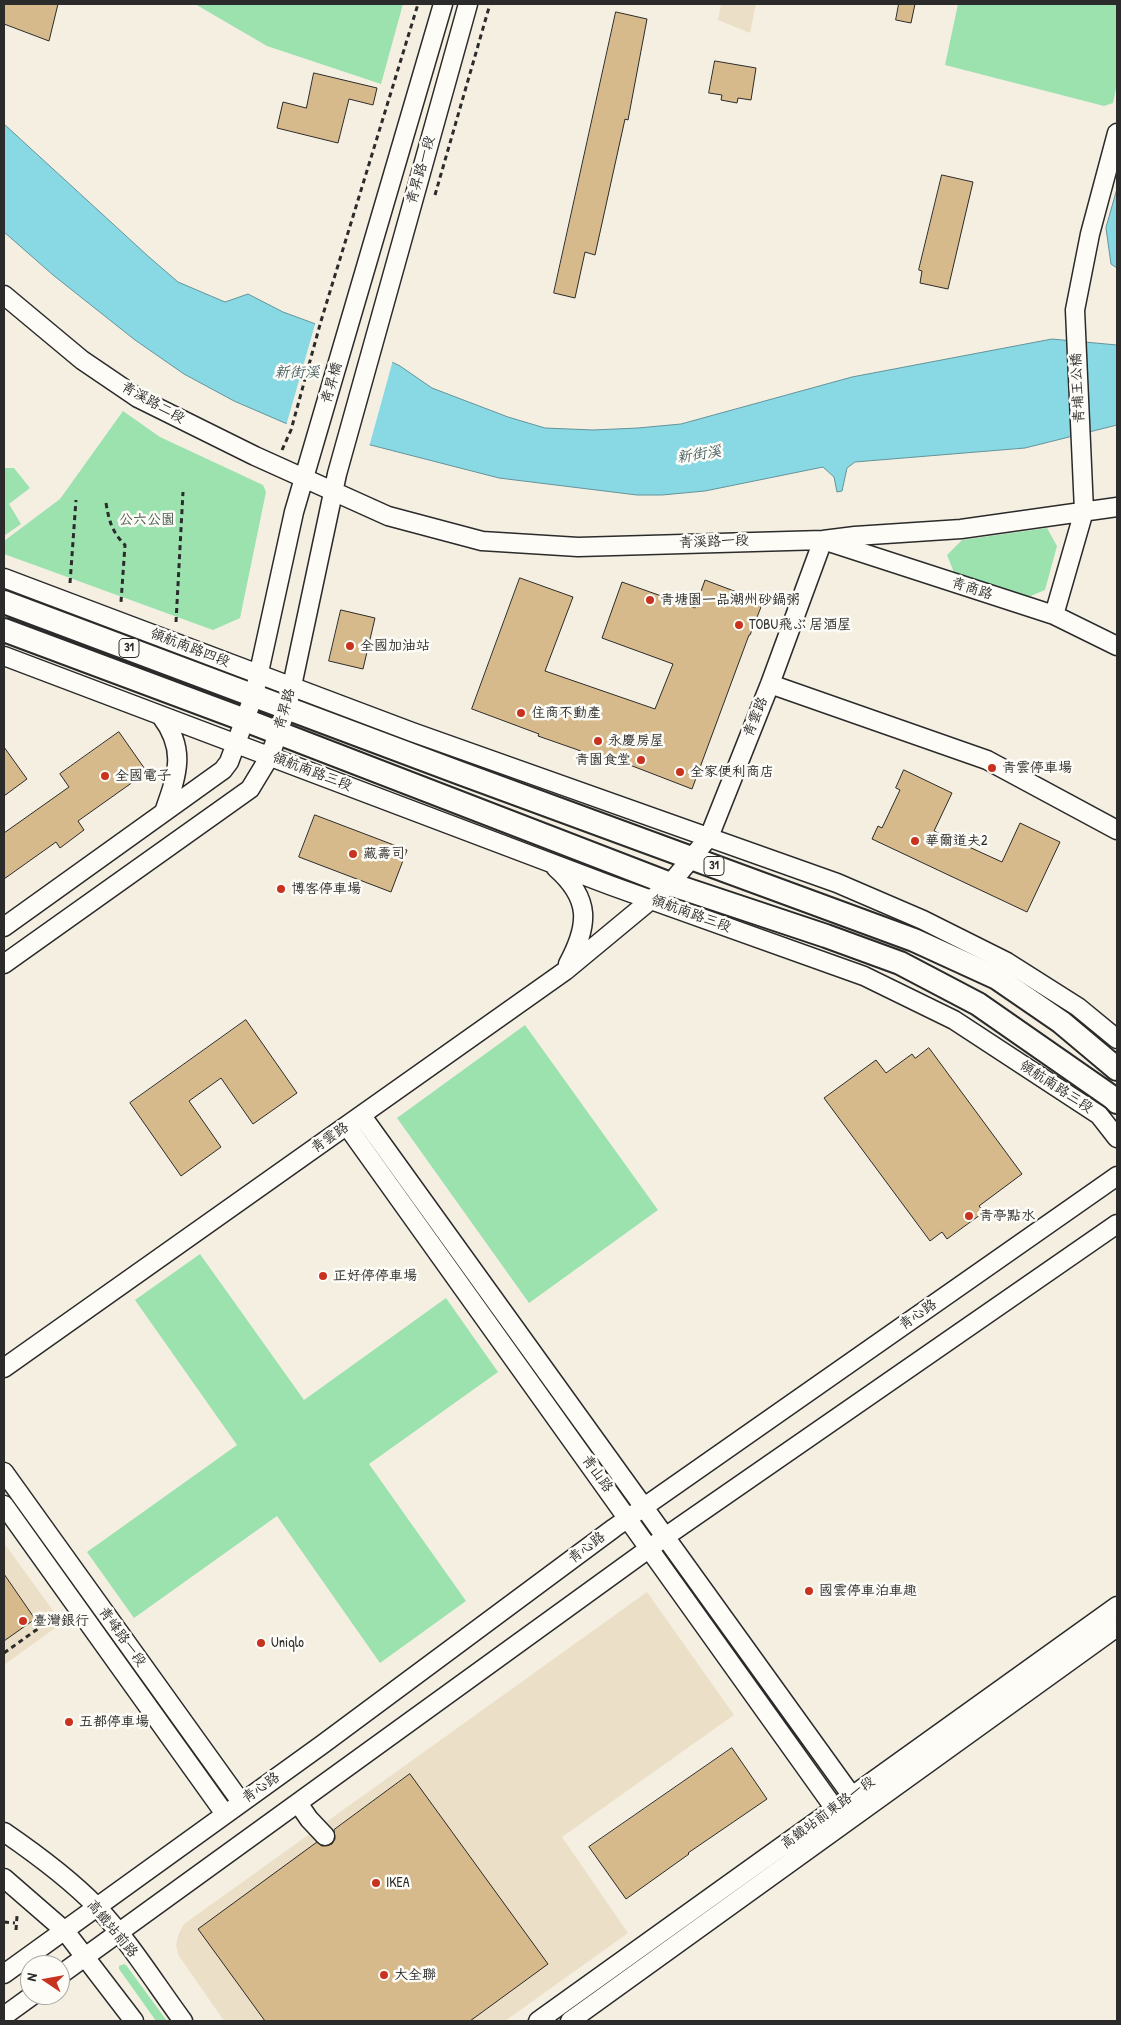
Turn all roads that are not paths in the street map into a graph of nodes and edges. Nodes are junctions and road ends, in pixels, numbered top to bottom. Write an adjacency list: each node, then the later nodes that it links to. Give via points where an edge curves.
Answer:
1 (443, 4): 5 (street, 青昇路一段)
2 (468, 4): 6 (street, 青昇路一段)
3 (1117, 133): 11 (street, 青埔王公橋, via 1090,234 1075,310)
4 (4, 295): 9 (street, 青溪路二段, via 82,360 138,398)
5 (347, 328): 7 (street, 青昇橋)
6 (375, 336): 8 (street, 青昇橋)
7 (317, 437): 9 (street, 青昇路)
8 (346, 445): 9 (street, 青昇路)
9 (319, 485): 12 (street, 青溪路一段, via 388,516 482,541 578,546); 22 (street, 青昇路, via 294,512); 23 (street, 青昇路)
10 (1117, 507): 11 (street, 青溪路一段)
11 (1084, 512): 12 (street, 青溪路一段, via 961,529); 15 (street, 青埔王公橋)
12 (823, 540): 15 (street, 青商路); 21 (street, 青雲路)
13 (4, 578): 22 (street, 領航南路四段 / 31)
14 (4, 602): 22 (main road, 領航南路四段 / 31)
15 (1054, 615): 19 (street, 青商路)
16 (4, 630): 18 (main road, 31)
17 (4, 639): 18 (street)
18 (42, 644): 25 (main road, 31)
19 (1117, 646)
20 (4, 656): 24 (street)
21 (770, 684): 30 (street, via 986,760); 31 (street, 青雲路)
22 (256, 685): 23 (main road, 31); 25 (street, 青昇路)
23 (289, 697): 26 (street, 青昇路); 31 (street, 31, via 421,735); 32 (main road, 31)
24 (161, 716): 27 (street); 29 (street, via 175,738 179,760)
25 (245, 720): 26 (main road, 領航南路三段 / 31); 27 (street, 青昇路)
26 (278, 733): 28 (street, 青昇路); 34 (main road, 領航南路三段 / 31)
27 (237, 743): 28 (street, 領航南路三段); 29 (street, 青昇路, via 223,770)
28 (270, 756): 33 (street, 領航南路三段); 37 (street, 青昇路, via 250,790)
29 (164, 812): 36 (street, 青昇路)
30 (1117, 830)
31 (709, 837): 32 (street, 青雲路); 39 (street, 31, via 837,883 923,920 1007,962 1078,1008)
32 (690, 858): 34 (street, 青雲路); 40 (main road, 31, via 914,940 997,978 1061,1022)
33 (550, 862): 35 (street, 領航南路三段); 38 (street, via 570,880 580,899 584,923 578,945)
34 (670, 884): 35 (street, 青雲路); 41 (main road, 領航南路三段 / 31, via 900,964 978,1004)
35 (652, 900): 38 (street, 青雲路); 44 (street, 領航南路三段, via 864,976 954,1020 1099,1115)
36 (4, 926)
37 (4, 964)
38 (564, 971): 42 (street, 青雲路)
39 (1117, 1039)
40 (1117, 1069)
41 (1117, 1102)
42 (362, 1116): 43 (street, 青雲路); 50 (street, 青山路)
43 (347, 1126): 47 (street, 青雲路); 51 (street, 青山路)
44 (1117, 1138)
45 (1117, 1176): 50 (street, 青心路)
46 (1117, 1224): 52 (street)
47 (4, 1368)
48 (4, 1472): 56 (street, 青峰路一段)
49 (4, 1505): 60 (street, 青峰路一段)
50 (642, 1508): 51 (street, 青心路); 52 (street, 青山路)
51 (627, 1519): 53 (street, 青山路); 56 (street, 青心路)
52 (665, 1537): 53 (street); 58 (street, 青山路)
53 (649, 1548): 57 (street); 59 (street, 青山路)
54 (1117, 1606): 58 (street, 高鐵站前東路一段)
55 (1117, 1627): 58 (street, 高鐵站前東路一段)
56 (241, 1802): 60 (street, 青心路)
57 (298, 1803): 63 (street); 67 (street)
58 (857, 1803): 59 (street, 高鐵站前東路一段); 61 (street, 高鐵站前東路一段)
59 (835, 1808): 61 (street, 青山路); 75 (street, 高鐵站前東路一段)
60 (225, 1814): 65 (street, 青心路)
61 (846, 1823): 76 (street, 高鐵站前東路一段)
62 (4, 1832): 65 (street, 高鐵站前路)
63 (325, 1836)
64 (4, 1878): 66 (street)
65 (96, 1907): 66 (street, 青心路); 67 (street, 高鐵站前路)
66 (65, 1931): 68 (street); 70 (street, 青心路)
67 (117, 1932): 68 (street); 74 (street, 高鐵站前路)
68 (85, 1956): 69 (street); 73 (street)
69 (70, 1967)
70 (4, 1974)
71 (20, 2005): 72 (street)
72 (4, 2016)
73 (134, 2021)
74 (183, 2021)
75 (538, 2021)
76 (570, 2021)

